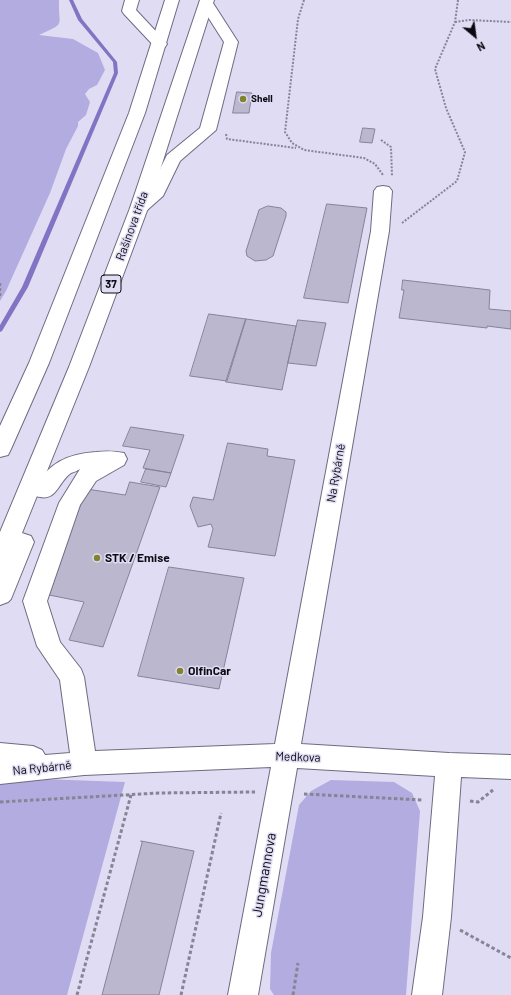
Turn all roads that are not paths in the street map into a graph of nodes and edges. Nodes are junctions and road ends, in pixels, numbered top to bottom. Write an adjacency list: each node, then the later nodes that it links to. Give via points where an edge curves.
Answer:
1 (132, 0): 4 (main road, via 129,11)
2 (172, 0): 4 (main road)
3 (206, 2): 6 (main road, Rašínova třída / 37); 6 (main road, via 231,42 208,130 173,159 157,192)
4 (160, 44): 7 (main road, via 138,113 76,270 39,363)
5 (383, 193): 10 (main road, Na Rybárně, via 380,231)
6 (139, 208): 8 (main road, Rašínova třída / 37, via 79,367)
7 (0, 449)
8 (0, 560)
9 (0, 595): 12 (main road, via 44,490 63,468 79,460 116,459 88,475 70,503 35,601 49,646 72,677)
10 (285, 755): 12 (main road, Medkova); 13 (main road, Medkova); 16 (main road, Jungmannova)
11 (0, 756): 12 (main road)
12 (84, 763): 15 (main road, Na Rybárně)
13 (449, 765): 14 (main road, Medkova); 17 (main road, via 437,917)
14 (511, 767)
15 (0, 772)
16 (243, 995)
17 (427, 995)

